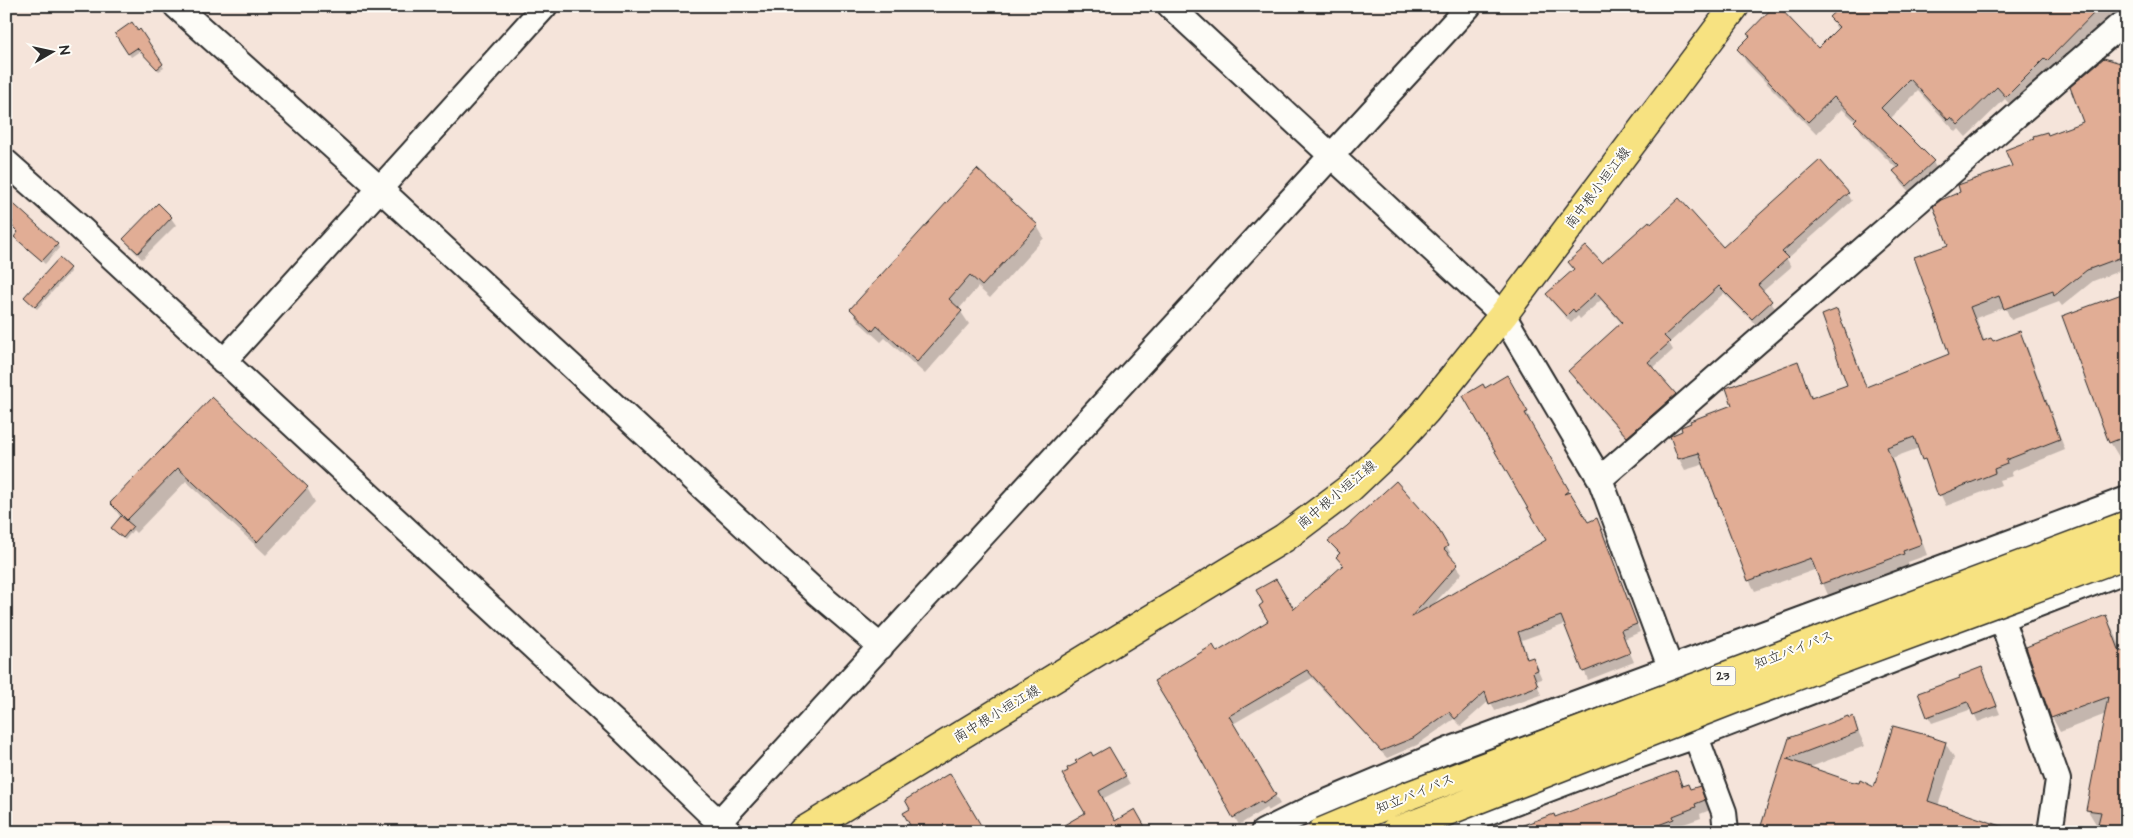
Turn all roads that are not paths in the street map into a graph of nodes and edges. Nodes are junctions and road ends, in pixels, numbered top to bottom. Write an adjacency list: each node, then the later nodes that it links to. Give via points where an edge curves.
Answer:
1 (176, 6): 9 (street)
2 (545, 6): 9 (street)
3 (1170, 6): 7 (street)
4 (1469, 6): 7 (street)
5 (1735, 6): 10 (main road, 南中根小垣江線)
6 (2127, 22): 12 (street)
7 (1333, 155): 10 (street); 18 (street)
8 (6, 162): 11 (street)
9 (379, 188): 11 (street); 18 (street, via 733,517)
10 (1503, 315): 12 (street); 22 (main road, 南中根小垣江線, via 1426,411 1390,450 1320,512 1276,543)
11 (224, 362): 21 (street)
12 (1600, 479): 19 (street)
13 (2127, 499): 19 (street)
14 (2127, 525): 24 (main road, 知立バイパス / 23, bridge, via 1427,789)
15 (2127, 554): 25 (main road, 知立バイパス / 23, bridge, via 1728,702)
16 (2127, 570): 17 (street)
17 (2001, 618): 20 (street); 28 (street, via 2058,780)
18 (881, 647): 21 (street)
19 (1670, 667): 20 (street); 23 (street, via 1449,750)
20 (1696, 736): 26 (street, via 1612,764); 27 (street, via 1724,812)
21 (724, 827)
22 (802, 832)
23 (1263, 832)
24 (1322, 832)
25 (1394, 832)
26 (1436, 832)
27 (1726, 832)
28 (2050, 832)

